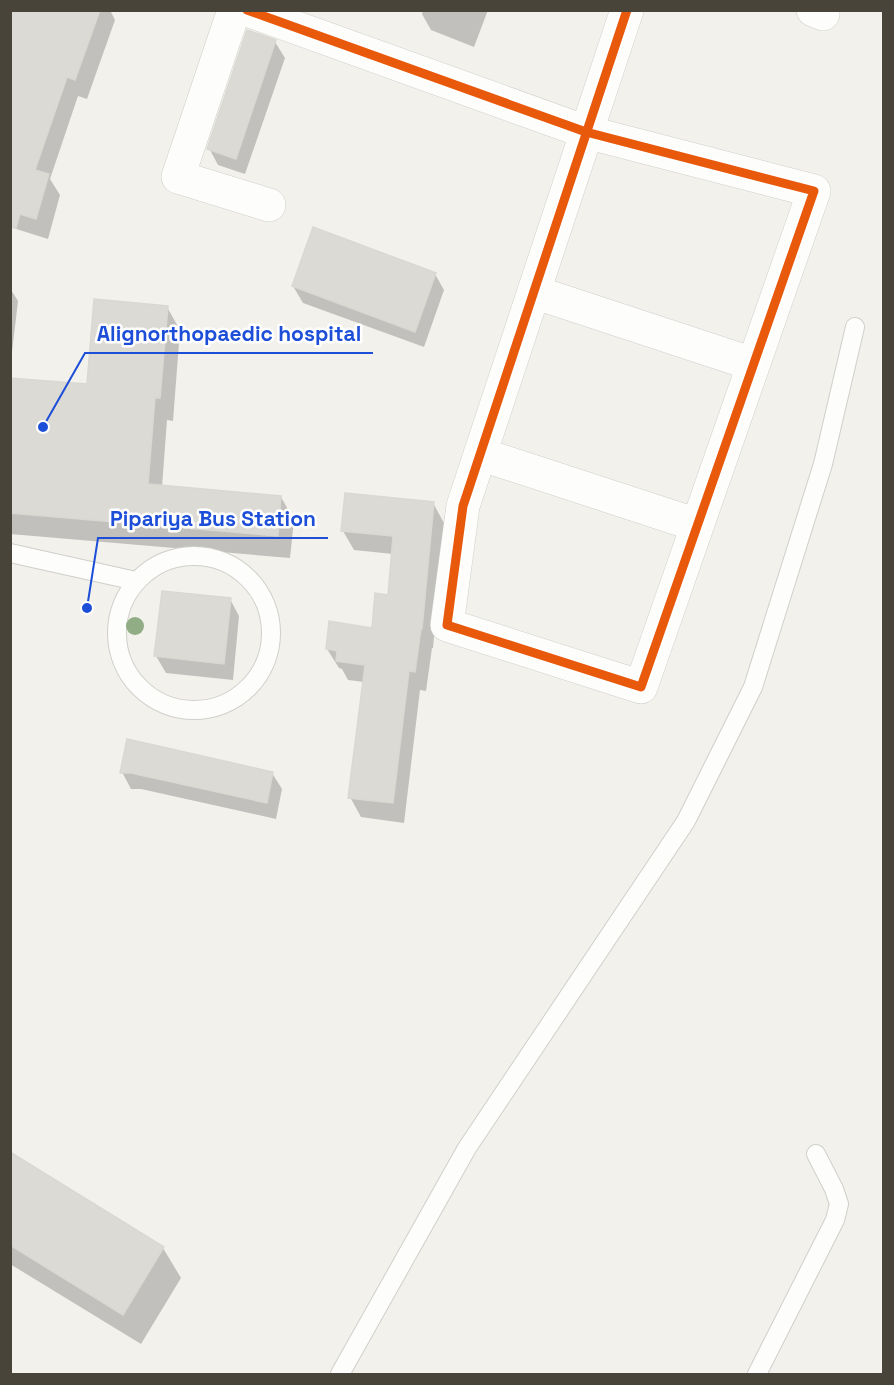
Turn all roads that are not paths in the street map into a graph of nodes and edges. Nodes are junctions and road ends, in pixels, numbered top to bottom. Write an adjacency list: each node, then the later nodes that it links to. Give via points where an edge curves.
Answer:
1 (234, 10): 5 (street, via 178,177)
2 (247, 10): 4 (street)
3 (627, 10): 4 (street)
4 (586, 132): 6 (street); 8 (street, via 814,191)
5 (269, 205)
6 (534, 292): 8 (street); 9 (street)
7 (855, 327): 14 (lane, via 823,464 753,687 686,821 467,1148)
8 (753, 364): 10 (street)
9 (480, 454): 10 (street); 10 (street, via 463,506 447,625 641,687)
10 (697, 525)
11 (10, 553): 12 (lane)
12 (135, 581): 12 (lane, via 157,565 182,556 208,556 233,565 253,582 267,605 272,631 268,657 257,679 240,696 217,707 193,710 170,706 148,694 131,677 120,655 117,630 122,604)
13 (816, 1154): 15 (lane, via 839,1203 835,1220)
14 (340, 1374)
15 (757, 1374)

